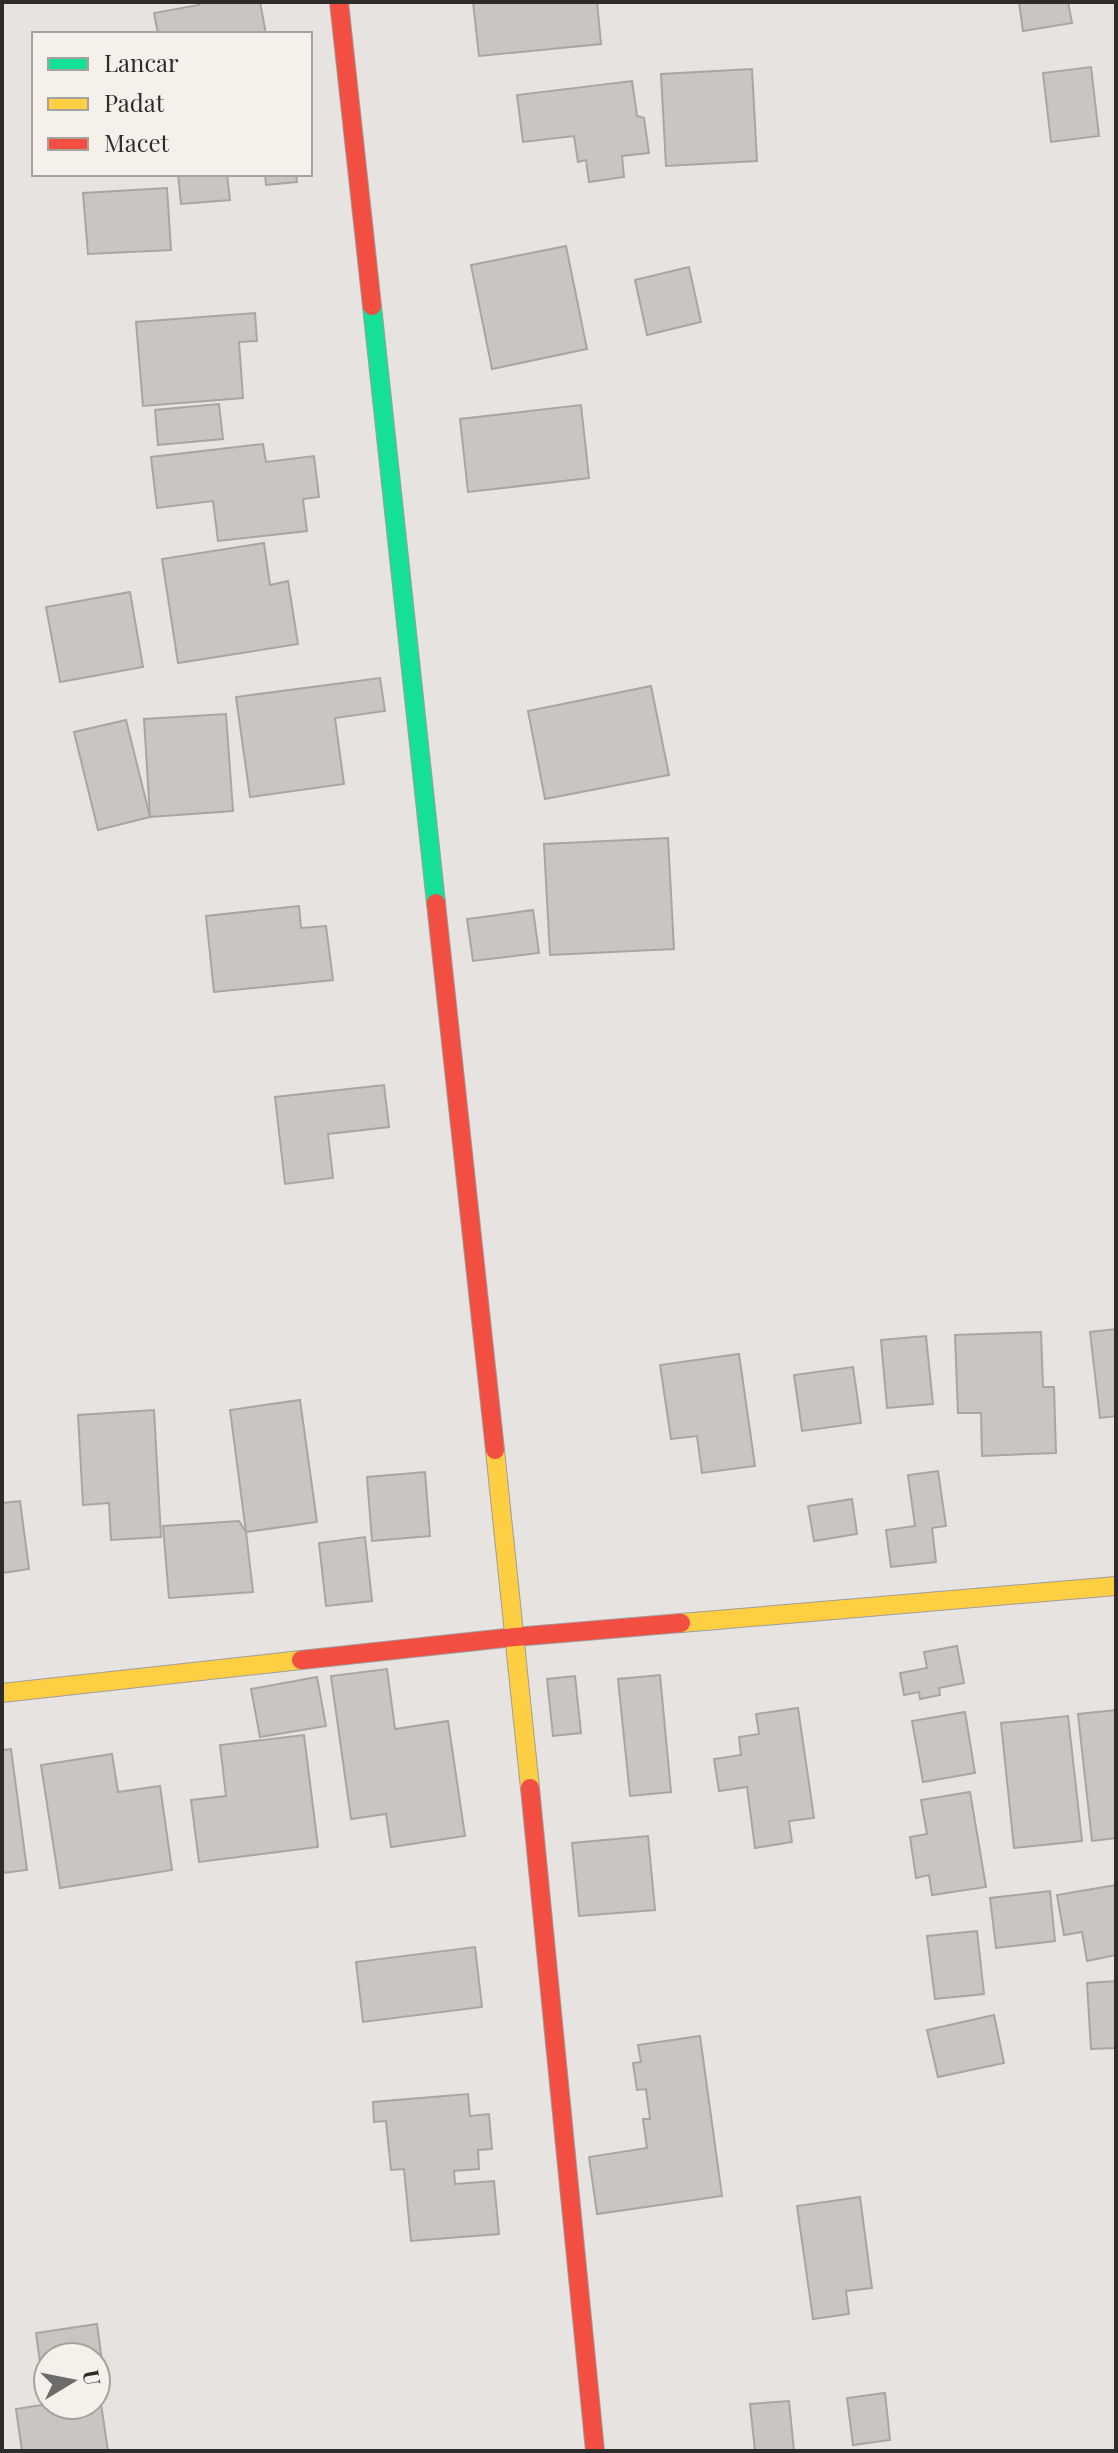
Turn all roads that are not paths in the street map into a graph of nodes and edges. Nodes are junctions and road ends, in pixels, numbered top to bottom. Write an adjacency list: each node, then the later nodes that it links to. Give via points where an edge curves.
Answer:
1 (339, 2): 3 (street)
2 (1116, 1586): 3 (street)
3 (515, 1637): 4 (street); 5 (street)
4 (2, 1693)
5 (595, 2451)

